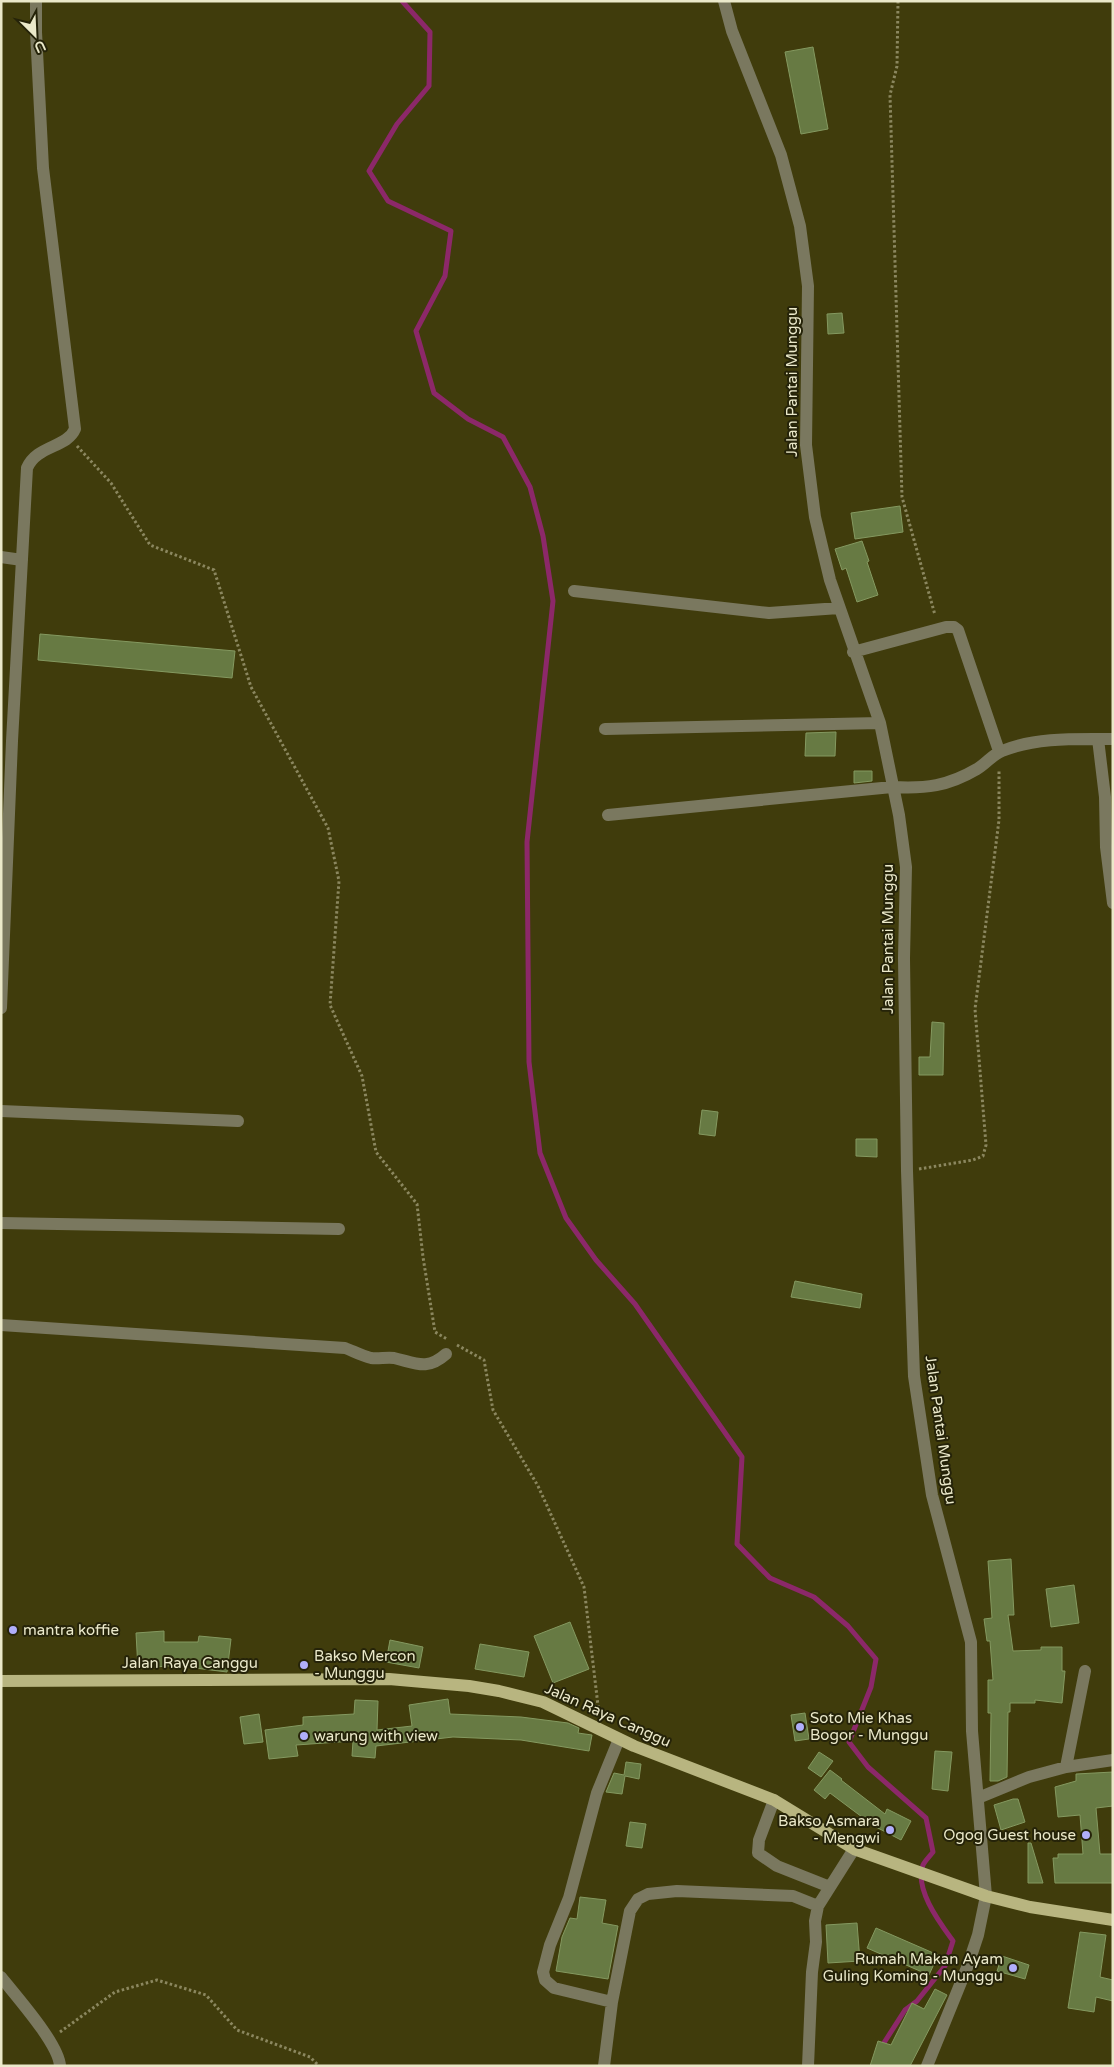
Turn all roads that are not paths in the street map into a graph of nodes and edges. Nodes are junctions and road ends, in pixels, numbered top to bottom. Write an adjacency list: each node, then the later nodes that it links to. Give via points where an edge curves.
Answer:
1 (36, 1): 4 (street, via 43,168 74,428 69,438 34,456 28,468)
2 (724, 1): 6 (street, Jalan Pantai Munggu, via 732,31 782,155 800,226 808,286 806,445 814,518)
3 (1, 557): 4 (street)
4 (22, 560): 16 (street)
5 (574, 591): 6 (street, via 769,613)
6 (839, 608): 7 (street, Jalan Pantai Munggu)
7 (853, 652): 8 (street, Jalan Pantai Munggu); 12 (street, via 954,627 958,630)
8 (880, 723): 9 (street); 13 (street, Jalan Pantai Munggu)
9 (605, 729)
10 (1098, 739): 11 (street); 12 (street, via 1040,742); 15 (street)
11 (1113, 739)
12 (999, 751): 13 (street, via 954,782 918,789)
13 (892, 787): 14 (street); 28 (street, Jalan Pantai Munggu, via 906,867 907,1172 914,1376 932,1495 971,1642 972,1731)
14 (608, 815)
15 (1113, 903)
16 (1, 1008)
17 (1, 1111): 18 (street)
18 (238, 1121)
19 (1, 1223): 20 (street)
20 (339, 1229)
21 (1, 1325): 22 (street, via 345,1348 369,1358 393,1358 418,1365 428,1365)
22 (446, 1354)
23 (1085, 1670): 27 (street)
24 (1, 1681): 25 (main road, Jalan Raya Canggu, via 389,1678 498,1690 543,1702)
25 (618, 1739): 29 (main road, Jalan Raya Canggu); 36 (street, via 597,1793 568,1898 543,1972 545,1980 554,1988)
26 (1113, 1760): 27 (street)
27 (1066, 1767): 28 (street, via 1029,1777)
28 (978, 1798): 32 (street, Jalan Pantai Munggu)
29 (774, 1800): 30 (main road, Jalan Raya Canggu); 31 (street, via 759,1840 758,1854 777,1866)
30 (854, 1848): 31 (street); 32 (main road, Jalan Raya Canggu)
31 (830, 1887): 33 (street)
32 (986, 1896): 34 (main road, Jalan Raya Canggu, via 1030,1907); 40 (street, Jalan Pantai Munggu, via 968,1965)
33 (818, 1906): 36 (street, via 793,1896 724,1893 660,1892 638,1899 630,1910); 39 (street, via 814,1921 816,1942)
34 (1113, 1920)
35 (1, 1976): 37 (street, via 49,2040 60,2057)
36 (612, 2002): 38 (street)
37 (60, 2066)
38 (604, 2066)
39 (808, 2066)
40 (927, 2066)

